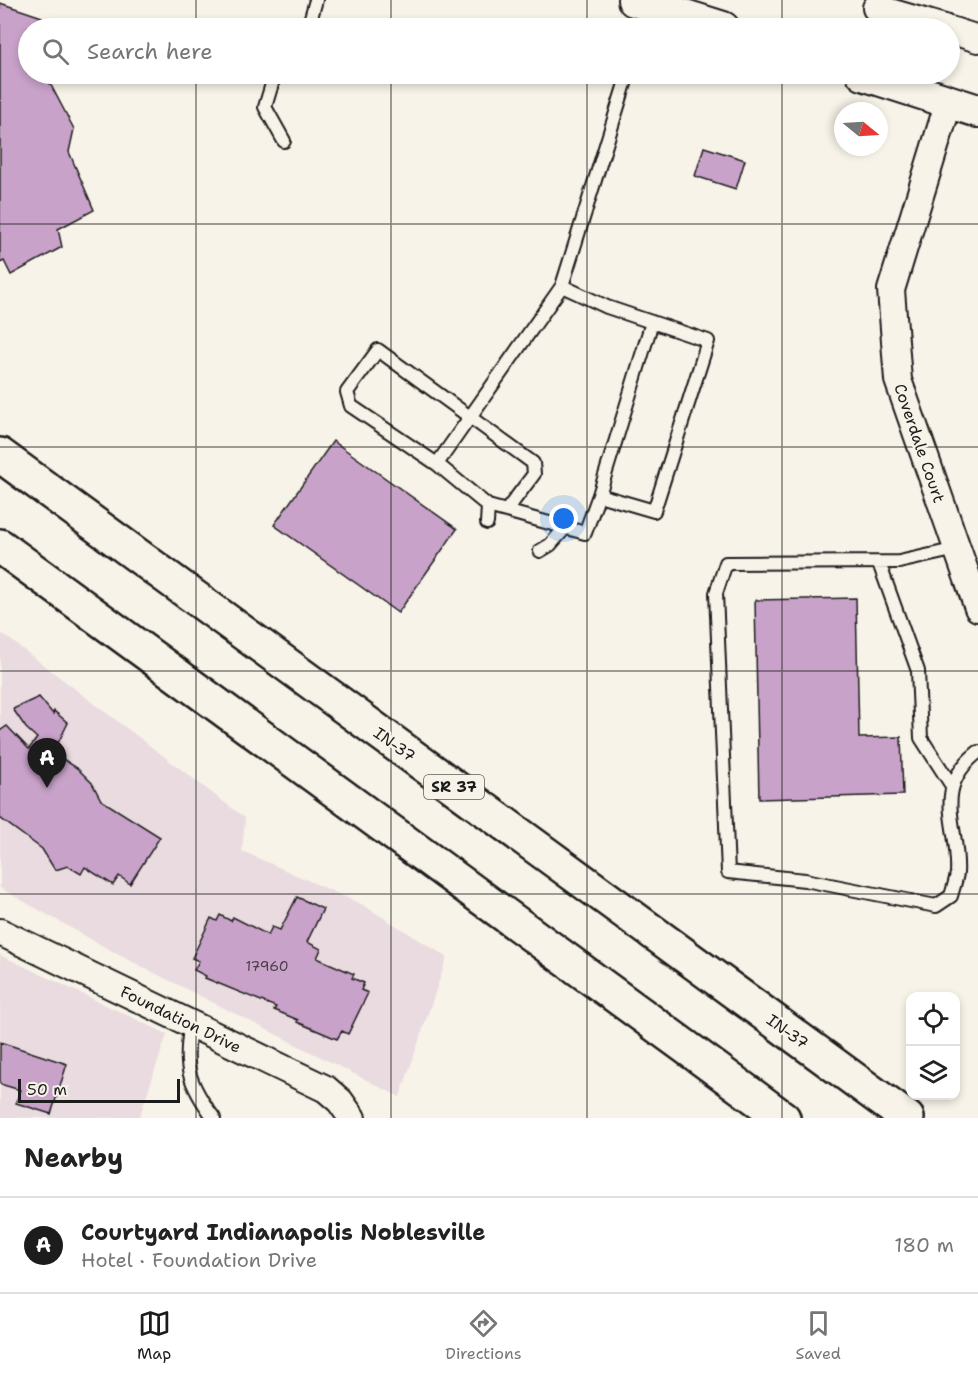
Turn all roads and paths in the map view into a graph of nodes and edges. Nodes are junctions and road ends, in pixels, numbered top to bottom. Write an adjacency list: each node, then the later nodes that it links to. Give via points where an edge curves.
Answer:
1 (316, 0): 4 (lane)
2 (642, 11): 5 (street)
3 (874, 12): 6 (street)
4 (311, 18)
5 (675, 18)
6 (900, 18)
7 (960, 33): 8 (street)
8 (978, 39)
9 (272, 84): 13 (lane, via 265,106)
10 (625, 84): 14 (lane)
11 (895, 84): 12 (street)
12 (964, 106): 25 (street, Coverdale Court, via 891,290 898,380)
13 (284, 141)
14 (562, 286): 15 (lane); 16 (lane)
15 (652, 322): 19 (lane); 19 (lane, via 708,341 654,511)
16 (470, 415): 18 (lane); 18 (lane, via 378,350 354,381 347,392 351,406); 21 (lane, via 533,463 534,474)
17 (0, 455): 36 (highway, IN-37 / SR 37)
18 (437, 464): 20 (lane)
19 (599, 495): 23 (lane, via 585,533)
20 (488, 506): 21 (lane); 22 (lane)
21 (506, 511): 23 (lane)
22 (488, 523)
23 (565, 528): 26 (lane)
24 (0, 546): 35 (highway)
25 (957, 549): 27 (lane, via 899,562); 28 (street, Coverdale Court)
26 (540, 550)
27 (879, 562): 30 (lane, via 918,671 921,738); 30 (lane, via 726,563 717,593 728,873 805,879 936,906 951,896 957,873 950,818)
28 (978, 608)
29 (978, 752): 30 (lane, via 966,761)
30 (952, 786)
31 (0, 932): 32 (street, Foundation Drive)
32 (191, 1023): 33 (lane, via 186,1051 194,1090); 34 (street, Foundation Drive, via 326,1089)
33 (214, 1118)
34 (352, 1118)
35 (783, 1118)
36 (907, 1118)

